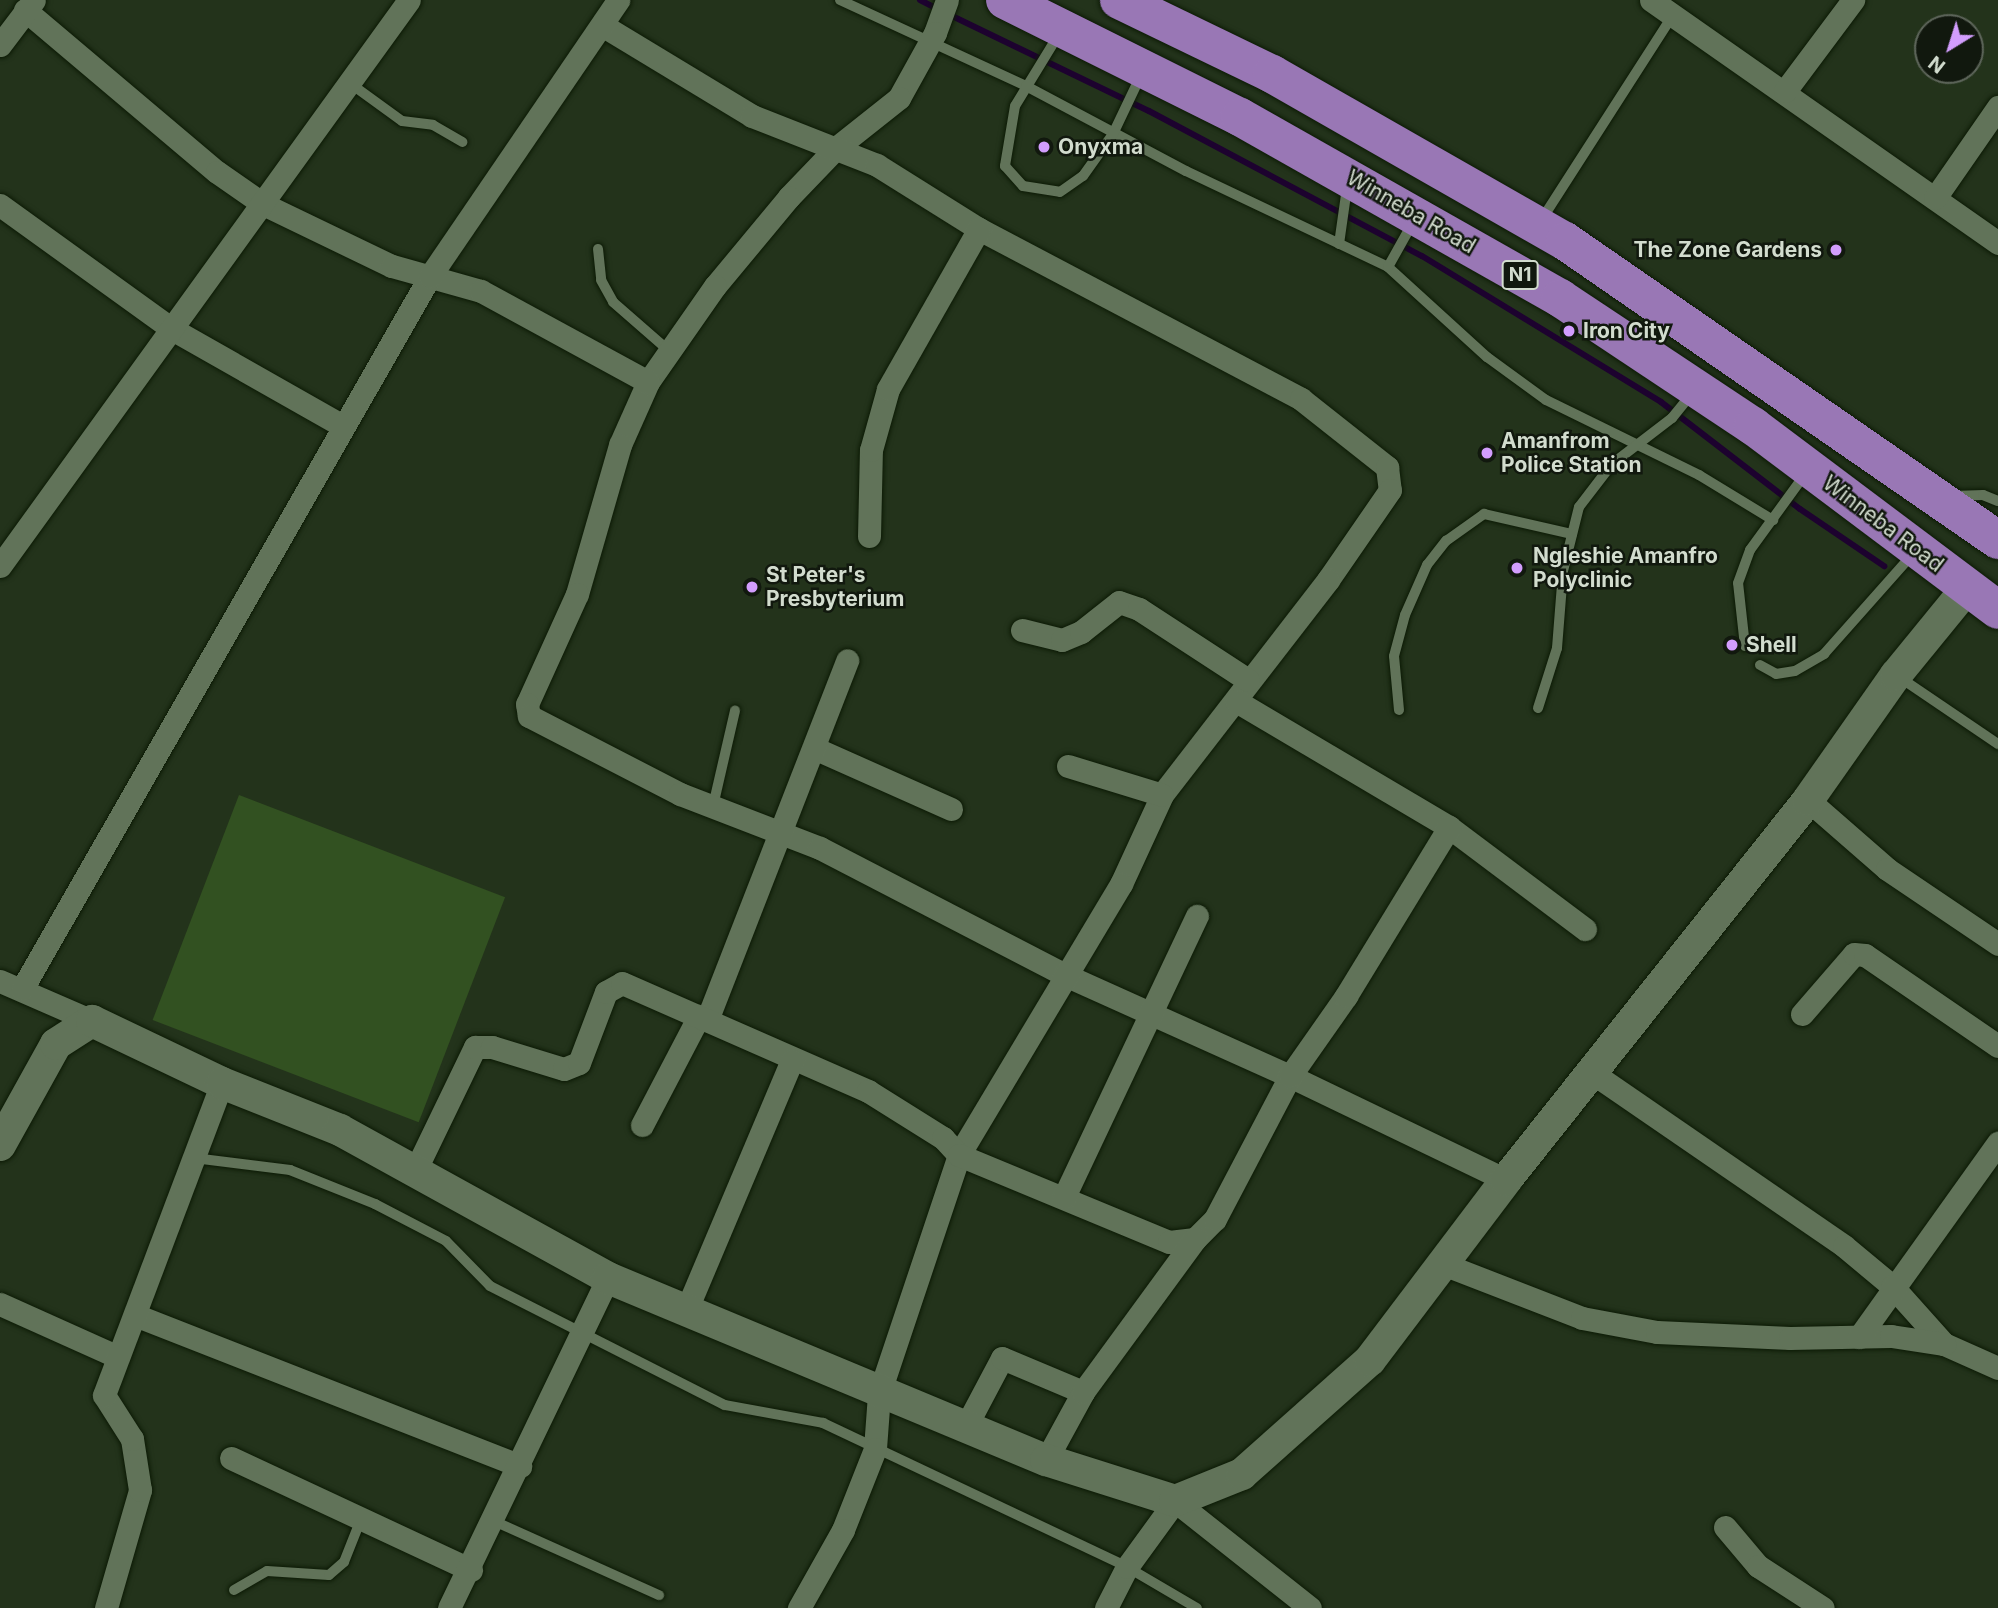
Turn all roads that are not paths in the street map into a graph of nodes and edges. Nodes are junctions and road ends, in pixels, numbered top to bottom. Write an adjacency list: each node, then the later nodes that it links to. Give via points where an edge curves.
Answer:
1 (409, 0): 16 (street)
2 (618, 0): 11 (street)
3 (840, 0): 13 (lane)
4 (947, 0): 13 (street)
5 (1005, 0): 12 (highway, Winneba Road / N1)
6 (1119, 0): 28 (highway, N1, via 1272,74)
7 (1651, 0): 10 (street)
8 (1853, 0): 18 (street)
9 (30, 5): 14 (street); 25 (street, via 217,172)
10 (1673, 15): 18 (street); 28 (lane)
11 (602, 25): 22 (street, via 752,116); 34 (street)
12 (1062, 29): 15 (highway, Winneba Road / N1); 17 (lane)
13 (931, 40): 17 (lane); 22 (street, via 898,98)
14 (0, 45)
15 (1143, 69): 20 (lane); 23 (highway, Winneba Road / N1)
16 (351, 84): 21 (lane, via 402,121 433,125); 25 (street)
17 (1026, 86): 20 (lane); 20 (lane, via 1015,106 1005,166 1023,186 1060,192 1083,176)
18 (1785, 91): 24 (street)
19 (1998, 107): 24 (street)
20 (1113, 135): 31 (lane)
21 (461, 142)
22 (836, 148): 29 (street, via 877,165); 36 (street, via 758,233)
23 (1347, 176): 27 (highway, Winneba Road / N1); 31 (lane)
24 (1935, 198): 30 (street)
25 (263, 204): 34 (street, via 392,266); 35 (street)
26 (0, 205): 35 (street)
27 (1417, 215): 33 (lane); 38 (highway, Winneba Road / N1, via 1560,298)
28 (1538, 225): 42 (highway, N1)
29 (979, 229): 46 (street, via 888,389 871,450); 57 (street, via 1301,399 1387,467 1390,490 1328,580)
30 (1998, 243)
31 (1339, 244): 33 (lane)
32 (598, 249): 36 (lane, via 601,280 613,302)
33 (1388, 267): 40 (lane, via 1487,357 1546,400)
34 (430, 276): 37 (street, via 481,291); 39 (street)
35 (172, 329): 39 (street); 49 (street)
36 (668, 350): 37 (street)
37 (648, 382): 67 (street, via 620,445 577,594 527,704 529,716 668,788)
38 (1697, 387): 40 (lane, via 1672,418); 41 (highway, Winneba Road / N1)
39 (341, 425): 76 (street)
40 (1638, 445): 44 (lane); 45 (lane, via 1612,464 1578,507)
41 (1810, 468): 44 (lane); 48 (highway, Winneba Road / N1)
42 (1940, 496): 43 (lane, via 1983,495); 47 (highway, N1)
43 (1998, 501)
44 (1773, 520): 53 (lane, via 1750,550 1738,583)
45 (1572, 534): 59 (lane, via 1563,571 1557,648); 60 (lane, via 1484,514 1446,541 1427,565 1405,615 1394,656)
46 (869, 537)
47 (1998, 540)
48 (1917, 549): 50 (highway, Winneba Road / N1); 55 (lane, via 1824,654 1795,671 1776,674)
49 (0, 566)
50 (1968, 588): 51 (highway, Winneba Road / N1); 56 (street)
51 (1998, 610)
52 (1022, 630): 57 (street, via 1062,640 1081,632 1119,602 1139,609)
53 (1745, 646)
54 (847, 660): 63 (street)
55 (1760, 666)
56 (1896, 675): 62 (lane); 66 (street)
57 (1248, 680): 58 (street)
58 (1236, 701): 65 (street); 69 (street)
59 (1538, 708)
60 (1399, 710)
61 (735, 712): 67 (lane)
62 (1998, 744)
63 (814, 748): 68 (street); 70 (street)
64 (1068, 766): 65 (street)
65 (1162, 795): 74 (street, via 1121,884)
66 (1808, 800): 73 (street, via 1887,869); 83 (street)
67 (713, 806): 70 (street)
68 (951, 809)
69 (1449, 827): 72 (street); 84 (street, via 1346,996)
70 (782, 832): 74 (street); 79 (street)
71 (1197, 916): 77 (street)
72 (1585, 929)
73 (1998, 944)
74 (1065, 975): 77 (street); 89 (street)
75 (0, 981): 76 (street)
76 (22, 989): 80 (street)
77 (1153, 1014): 84 (street); 93 (street)
78 (1802, 1014): 81 (street, via 1854,954 1866,955)
79 (703, 1018): 82 (street); 86 (street); 91 (street, via 622,984 606,992 579,1063 564,1069 492,1047 475,1047)
80 (92, 1021): 85 (street); 88 (street, via 56,1044)
81 (1998, 1046)
82 (792, 1060): 89 (street, via 868,1091 943,1138); 99 (street)
83 (1594, 1074): 92 (street); 97 (street, via 1844,1246)
84 (1290, 1076): 92 (street); 94 (street, via 1215,1219)
85 (222, 1083): 90 (street); 91 (street, via 340,1130)
86 (642, 1125)
87 (1998, 1143): 97 (street)
88 (0, 1145)
89 (959, 1155): 93 (street); 107 (street)
90 (194, 1158): 100 (street); 101 (lane, via 290,1170 375,1204 446,1241 490,1286)
91 (415, 1171): 96 (street)
92 (1506, 1180): 95 (street)
93 (1064, 1197): 94 (street, via 1169,1242)
94 (1195, 1240): 106 (street)
95 (1443, 1265): 102 (street, via 1582,1318 1657,1332); 113 (street, via 1370,1360 1320,1408 1242,1474)
96 (608, 1278): 99 (street); 101 (street)
97 (1892, 1286): 102 (street); 103 (street)
98 (0, 1304): 104 (street)
99 (686, 1311): 107 (street)
100 (135, 1315): 104 (street); 112 (street)
101 (585, 1334): 109 (lane, via 725,1405 823,1423); 112 (street)
102 (1859, 1336): 103 (street)
103 (1944, 1344): 105 (street)
104 (118, 1357): 121 (street, via 104,1395 132,1439 140,1490)
105 (1998, 1368)
106 (1083, 1392): 108 (street, via 1002,1359); 111 (street)
107 (879, 1394): 108 (street); 109 (street)
108 (965, 1428): 111 (street)
109 (876, 1449): 117 (lane); 123 (street, via 843,1530)
110 (231, 1458): 114 (street)
111 (1046, 1460): 113 (street)
112 (520, 1466): 115 (street)
113 (1175, 1501): 117 (street); 126 (street)
114 (361, 1519): 118 (street); 119 (lane, via 344,1562 329,1575 267,1571)
115 (494, 1521): 118 (street); 120 (lane)
116 (1725, 1527): 127 (street, via 1759,1566)
117 (1127, 1567): 124 (street); 125 (lane)
118 (471, 1570): 122 (street)
119 (234, 1590)
120 (659, 1595)
121 (106, 1608)
122 (449, 1608)
123 (799, 1608)
124 (1106, 1608)
125 (1197, 1608)
126 (1310, 1608)
127 (1823, 1608)

